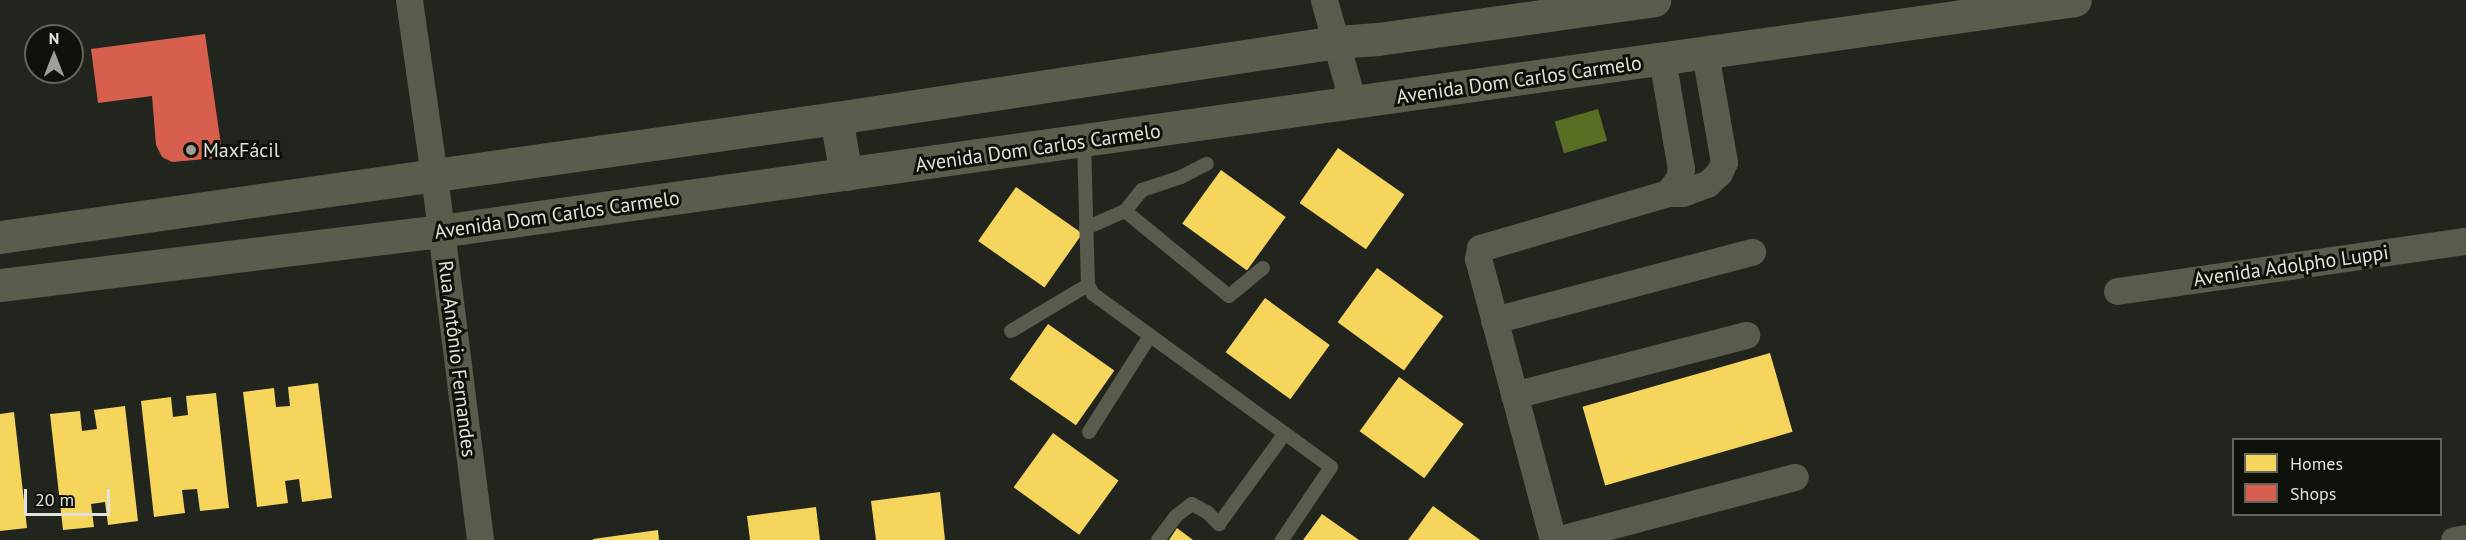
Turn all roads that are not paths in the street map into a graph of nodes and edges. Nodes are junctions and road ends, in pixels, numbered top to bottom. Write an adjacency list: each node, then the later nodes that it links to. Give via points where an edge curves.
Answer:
1 (409, 0): 16 (street, Rua Antônio Fernandes)
2 (1324, 0): 8 (street)
3 (1654, 0): 5 (street)
4 (2075, 0): 9 (street, Avenida Dom Carlos Carmelo)
5 (1580, 5): 6 (street)
6 (1535, 8): 7 (street)
7 (1496, 11): 8 (street, via 1378,39)
8 (1337, 42): 11 (street); 12 (street)
9 (1705, 53): 10 (street, Avenida Dom Carlos Carmelo); 17 (street, via 1724,162 1707,184 1682,193)
10 (1662, 59): 11 (street, Avenida Dom Carlos Carmelo); 17 (street, via 1681,169)
11 (1353, 104): 13 (street, Avenida Dom Carlos Carmelo)
12 (836, 118): 15 (street); 16 (street)
13 (1084, 142): 15 (street, Avenida Dom Carlos Carmelo); 19 (lane)
14 (1207, 164): 18 (lane, via 1142,190)
15 (846, 174): 20 (street, Avenida Dom Carlos Carmelo)
16 (434, 175): 20 (street, Rua Antônio Fernandes); 21 (street)
17 (1668, 193): 28 (street, via 1480,248 1478,259)
18 (1125, 211): 19 (lane); 24 (lane, via 1230,296)
19 (1086, 228): 26 (lane)
20 (440, 231): 25 (street, Avenida Dom Carlos Carmelo); 37 (street, Rua Antônio Fernandes)
21 (0, 237)
22 (2466, 241): 27 (street, Avenida Adolpho Luppi)
23 (1752, 252): 28 (street)
24 (1263, 268)
25 (0, 285)
26 (1088, 285): 29 (lane); 30 (lane, via 1093,294)
27 (2117, 291)
28 (1494, 320): 32 (street)
29 (1011, 331)
30 (1150, 336): 33 (lane); 34 (lane)
31 (1746, 336): 32 (street)
32 (1514, 395): 40 (street)
33 (1089, 432)
34 (1285, 433): 38 (lane, via 1219,524 1192,504 1176,516); 39 (lane, via 1331,467)
35 (1795, 477): 40 (street)
36 (2466, 538): 41 (street)
37 (480, 540)
38 (1158, 540)
39 (1282, 540)
40 (1555, 540)
41 (2454, 540)

